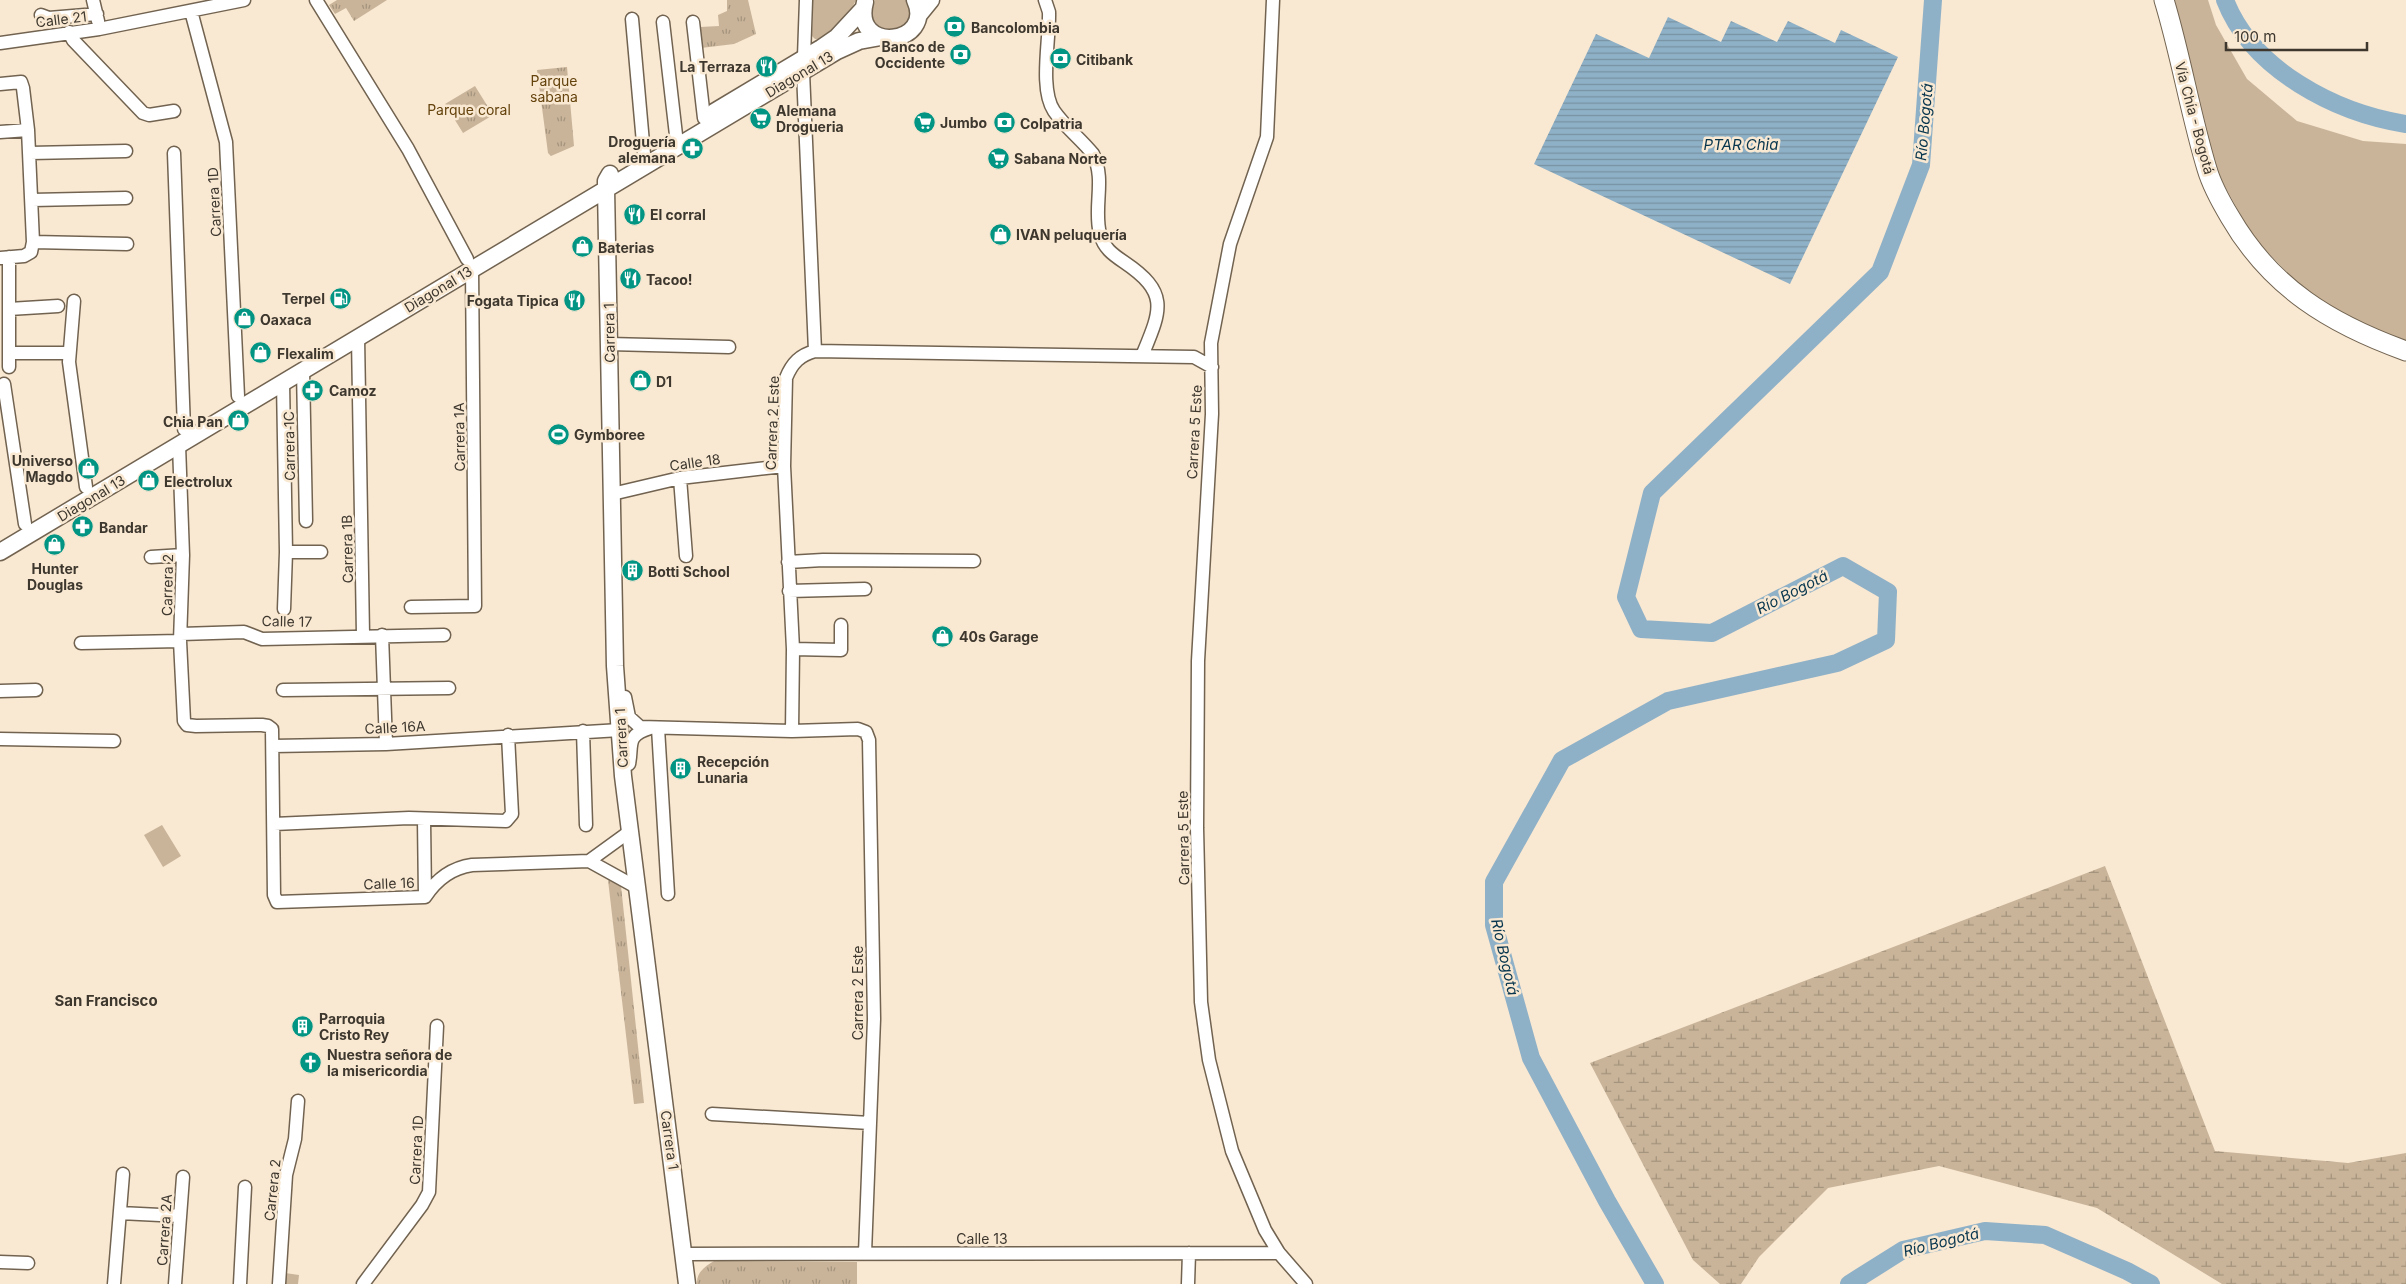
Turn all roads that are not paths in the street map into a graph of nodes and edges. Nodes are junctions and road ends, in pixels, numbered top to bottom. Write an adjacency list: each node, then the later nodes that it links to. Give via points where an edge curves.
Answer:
1 (93, 0): 13 (street)
2 (244, 0): 11 (street, Calle 21)
3 (316, 0): 38 (street, Carrera 1A, via 408,149)
4 (806, 0): 21 (street)
5 (931, 0): 10 (main road, Diagonal 13)
6 (1046, 0): 50 (street, via 1049,12 1049,103 1097,162 1100,179 1099,231 1106,248 1144,276 1156,297 1157,318)
7 (1273, 0): 43 (street, Carrera 5 Este, via 1267,137 1234,232)
8 (2164, 0): 47 (highway, Vía Chía - Bogotá, via 2208,171 2241,237 2278,279 2312,307 2351,329)
9 (865, 4): 19 (main road, via 867,26); 21 (main road, Diagonal 13, via 837,37)
10 (916, 8): 19 (main road, Diagonal 13, via 913,27 904,35 893,39)
11 (191, 12): 17 (street, Calle 21); 57 (street, Carrera 1D, via 226,142)
12 (41, 14): 13 (street, via 49,18)
13 (97, 14): 17 (street)
14 (632, 19): 31 (street)
15 (663, 22): 27 (street)
16 (693, 22): 24 (street)
17 (99, 29): 18 (street, Calle 21)
18 (68, 32): 20 (street, Calle 21); 23 (street, via 143,113)
19 (881, 37): 21 (main road, Diagonal 13, via 848,45)
20 (0, 44)
21 (804, 64): 24 (main road, Diagonal 13); 32 (main road, Diagonal 13); 46 (street)
22 (0, 84): 25 (street, via 21,82)
23 (174, 111)
24 (704, 118): 27 (main road, Diagonal 13)
25 (28, 130): 26 (street); 29 (street)
26 (0, 132)
27 (676, 135): 31 (main road, Diagonal 13)
28 (126, 150): 29 (street)
29 (30, 153): 34 (street)
30 (174, 153): 58 (street)
31 (644, 154): 32 (main road, Diagonal 13)
32 (608, 181): 38 (main road, Diagonal 13); 44 (main road, Carrera 1)
33 (126, 198): 34 (street)
34 (32, 200): 35 (street)
35 (33, 242): 36 (street); 37 (street, via 31,252 24,256)
36 (127, 244)
37 (5, 257): 41 (street)
38 (470, 263): 42 (main road, Diagonal 13); 57 (main road, Diagonal 13); 77 (street, Carrera 1A, via 475,606)
39 (74, 301): 62 (street, via 69,362)
40 (58, 306): 41 (street)
41 (9, 309): 48 (street)
42 (358, 337): 54 (main road, Diagonal 13); 80 (street, Carrera 1B)
43 (1211, 343): 51 (street); 53 (street, Carrera 5 Este)
44 (609, 344): 45 (street); 63 (main road, Carrera 1)
45 (729, 347)
46 (815, 351): 50 (street); 60 (street, Carrera 2 Este, via 798,359 786,378)
47 (2406, 351)
48 (9, 353): 49 (street); 52 (street)
49 (65, 353)
50 (1142, 356): 51 (street)
51 (1194, 357): 53 (street)
52 (9, 367)
53 (1212, 367): 121 (street, Carrera 5 Este, via 1198,661 1201,1002 1209,1060 1232,1150 1265,1230)
54 (303, 370): 55 (main road, Diagonal 13); 64 (street, Carrera 1C)
55 (283, 382): 59 (main road, Diagonal 13); 68 (street)
56 (4, 384): 65 (street)
57 (238, 396): 58 (main road, Diagonal 13)
58 (184, 429): 62 (main road, Diagonal 13)
59 (179, 444): 67 (main road, Diagonal 13); 70 (street, Carrera 2)
60 (784, 466): 61 (street, Calle 18); 74 (street, Carrera 2 Este)
61 (680, 478): 63 (street, Calle 18); 72 (street)
62 (86, 487): 65 (main road, Diagonal 13)
63 (612, 494): 86 (main road, Carrera 1)
64 (306, 521)
65 (25, 524): 66 (main road, Diagonal 13)
66 (0, 539)
67 (0, 552)
68 (286, 552): 69 (street); 78 (street)
69 (321, 552)
70 (183, 555): 71 (street); 83 (street, Carrera 2)
71 (151, 556)
72 (686, 556)
73 (974, 561): 74 (street)
74 (788, 562): 76 (street, Carrera 2 Este)
75 (865, 588): 76 (street)
76 (789, 591): 85 (street, Carrera 2 Este)
77 (411, 607)
78 (284, 609)
79 (841, 625): 85 (street, via 841,650)
80 (363, 635): 82 (street); 83 (street, Calle 17, via 262,639 244,632)
81 (444, 635): 82 (street)
82 (382, 636): 88 (street)
83 (180, 638): 84 (street, Calle 17); 100 (street, Carrera 2, via 184,721 187,725 268,726 272,729)
84 (81, 643)
85 (792, 649): 95 (street, Carrera 2 Este)
86 (615, 666): 92 (street, via 624,684 629,717 640,727); 93 (main road, Carrera 1)
87 (449, 688): 88 (street)
88 (384, 689): 90 (street); 99 (street)
89 (36, 690): 91 (street)
90 (282, 690)
91 (0, 691)
92 (654, 728): 95 (street); 101 (street, via 640,732 632,739 630,762); 108 (street)
93 (620, 730): 94 (street, Calle 16A); 101 (main road, Carrera 1)
94 (583, 731): 96 (street, Calle 16A); 104 (street)
95 (792, 731): 113 (street, Carrera 2 Este, via 858,729 866,732 869,740 874,1019)
96 (508, 735): 99 (street, Calle 16A); 102 (street, via 512,814 509,820)
97 (0, 739): 98 (street)
98 (114, 741)
99 (386, 744): 100 (street, Calle 16A)
100 (273, 746): 103 (street)
101 (623, 776): 105 (main road, Carrera 1)
102 (424, 820): 103 (street); 109 (street)
103 (274, 824): 109 (street, Calle 16, via 274,894 277,902)
104 (586, 825)
105 (629, 832): 106 (street); 107 (main road, Carrera 1)
106 (589, 861): 107 (street); 109 (street, Calle 16, via 461,867 443,876)
107 (636, 887): 122 (main road, Carrera 1)
108 (668, 894)
109 (425, 897)
110 (437, 1026): 130 (street, Carrera 1D, via 429,1192)
111 (298, 1101): 129 (street, Carrera 2, via 295,1139 286,1175)
112 (712, 1114): 113 (street)
113 (870, 1123): 119 (street, Carrera 2 Este)
114 (123, 1174): 117 (street)
115 (182, 1177): 118 (street, Carrera 2A)
116 (245, 1186): 128 (street, Carrera 2)
117 (120, 1212): 118 (street); 126 (street)
118 (180, 1216): 127 (street, Carrera 2A)
119 (865, 1253): 120 (street, Calle 13); 122 (street, Calle 13)
120 (1189, 1253): 121 (street, Calle 13); 131 (street)
121 (1279, 1253): 132 (street, Carrera 5 Este)
122 (684, 1254): 125 (main road, Carrera 1)
123 (0, 1262): 124 (street)
124 (28, 1263)
125 (684, 1281)
126 (114, 1284)
127 (175, 1284)
128 (240, 1284)
129 (279, 1284)
130 (363, 1284)
131 (1188, 1284)
132 (1306, 1284)

